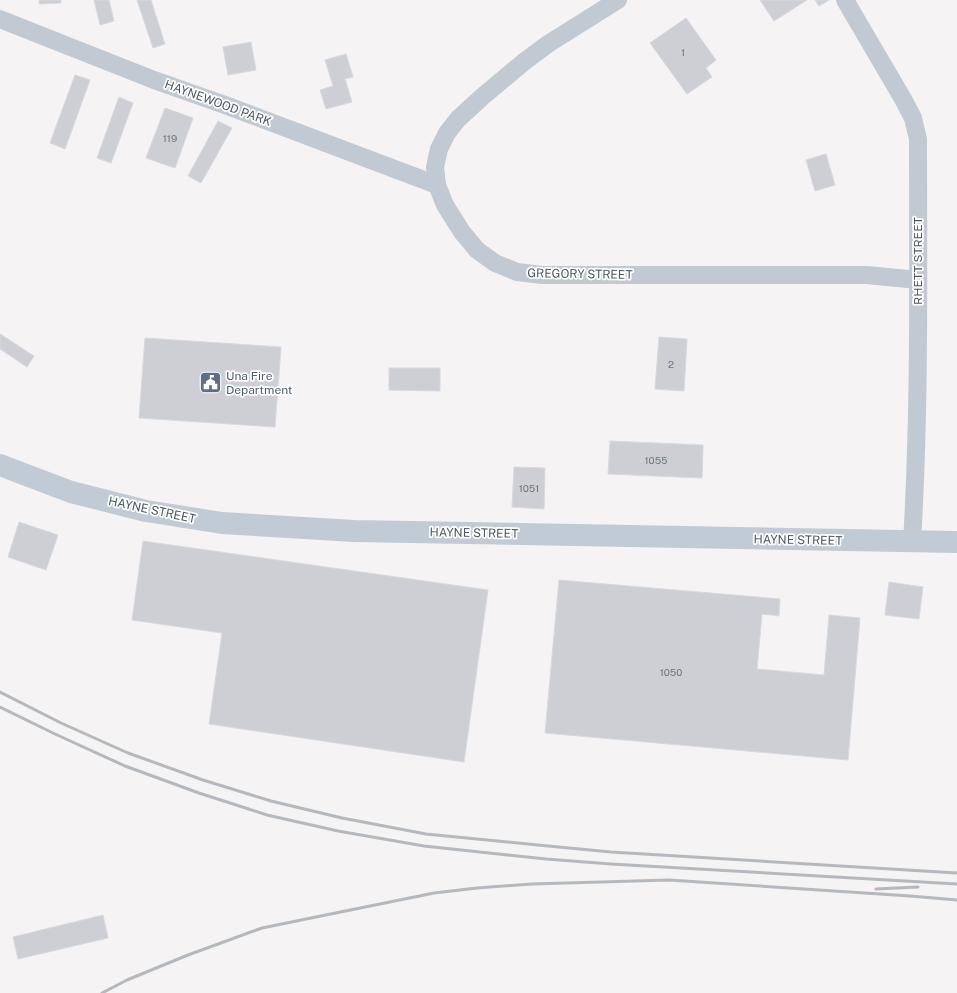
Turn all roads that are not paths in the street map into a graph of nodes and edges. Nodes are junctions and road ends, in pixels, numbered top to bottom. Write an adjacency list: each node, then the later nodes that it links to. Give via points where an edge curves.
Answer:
1 (618, 0): 4 (street, GREGORY STREET, via 525,61 458,119 446,133 439,149 435,167)
2 (844, 0): 5 (street, RHETT STREET, via 913,118 918,139)
3 (0, 19): 4 (street, HAYNEWOOD PARK, via 154,80)
4 (437, 185): 5 (street, GREGORY STREET, via 444,205 477,250 495,263 517,272 542,275 867,276)
5 (918, 280): 7 (street, RHETT STREET, via 918,371)
6 (0, 465): 7 (street, HAYNE STREET, via 79,494 146,511 222,523 361,531)
7 (912, 542): 8 (street, HAYNE STREET)
8 (957, 542)

